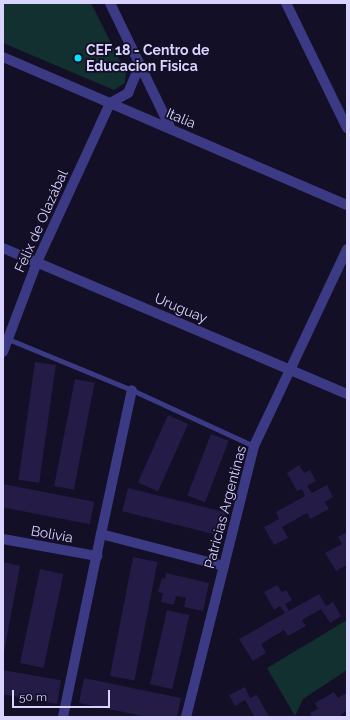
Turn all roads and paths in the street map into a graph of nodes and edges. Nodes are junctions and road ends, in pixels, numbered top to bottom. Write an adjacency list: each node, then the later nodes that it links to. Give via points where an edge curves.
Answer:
1 (110, 3): 4 (street)
2 (286, 3): 6 (street)
3 (3, 57): 5 (street, Italia)
4 (140, 65): 5 (street, via 128,92); 7 (street)
5 (110, 103): 7 (street, Italia); 11 (street, Félix de Olazábal)
6 (347, 128)
7 (171, 129): 8 (street, Italia)
8 (347, 205)
9 (3, 248): 11 (street, Uruguay)
10 (347, 249): 13 (street, Patricias Argentinas)
11 (37, 262): 12 (street, Félix de Olazábal); 13 (street, Uruguay)
12 (4, 346): 14 (lane)
13 (291, 370): 15 (street, Uruguay); 16 (street, Patricias Argentinas)
14 (132, 390): 16 (lane); 17 (street)
15 (347, 394)
16 (254, 446): 20 (street, Patricias Argentinas)
17 (101, 534): 19 (street); 20 (street)
18 (3, 539): 19 (street, Bolivia)
19 (97, 556): 21 (street)
20 (224, 566): 22 (street, Patricias Argentinas)
21 (63, 717)
22 (186, 717)

